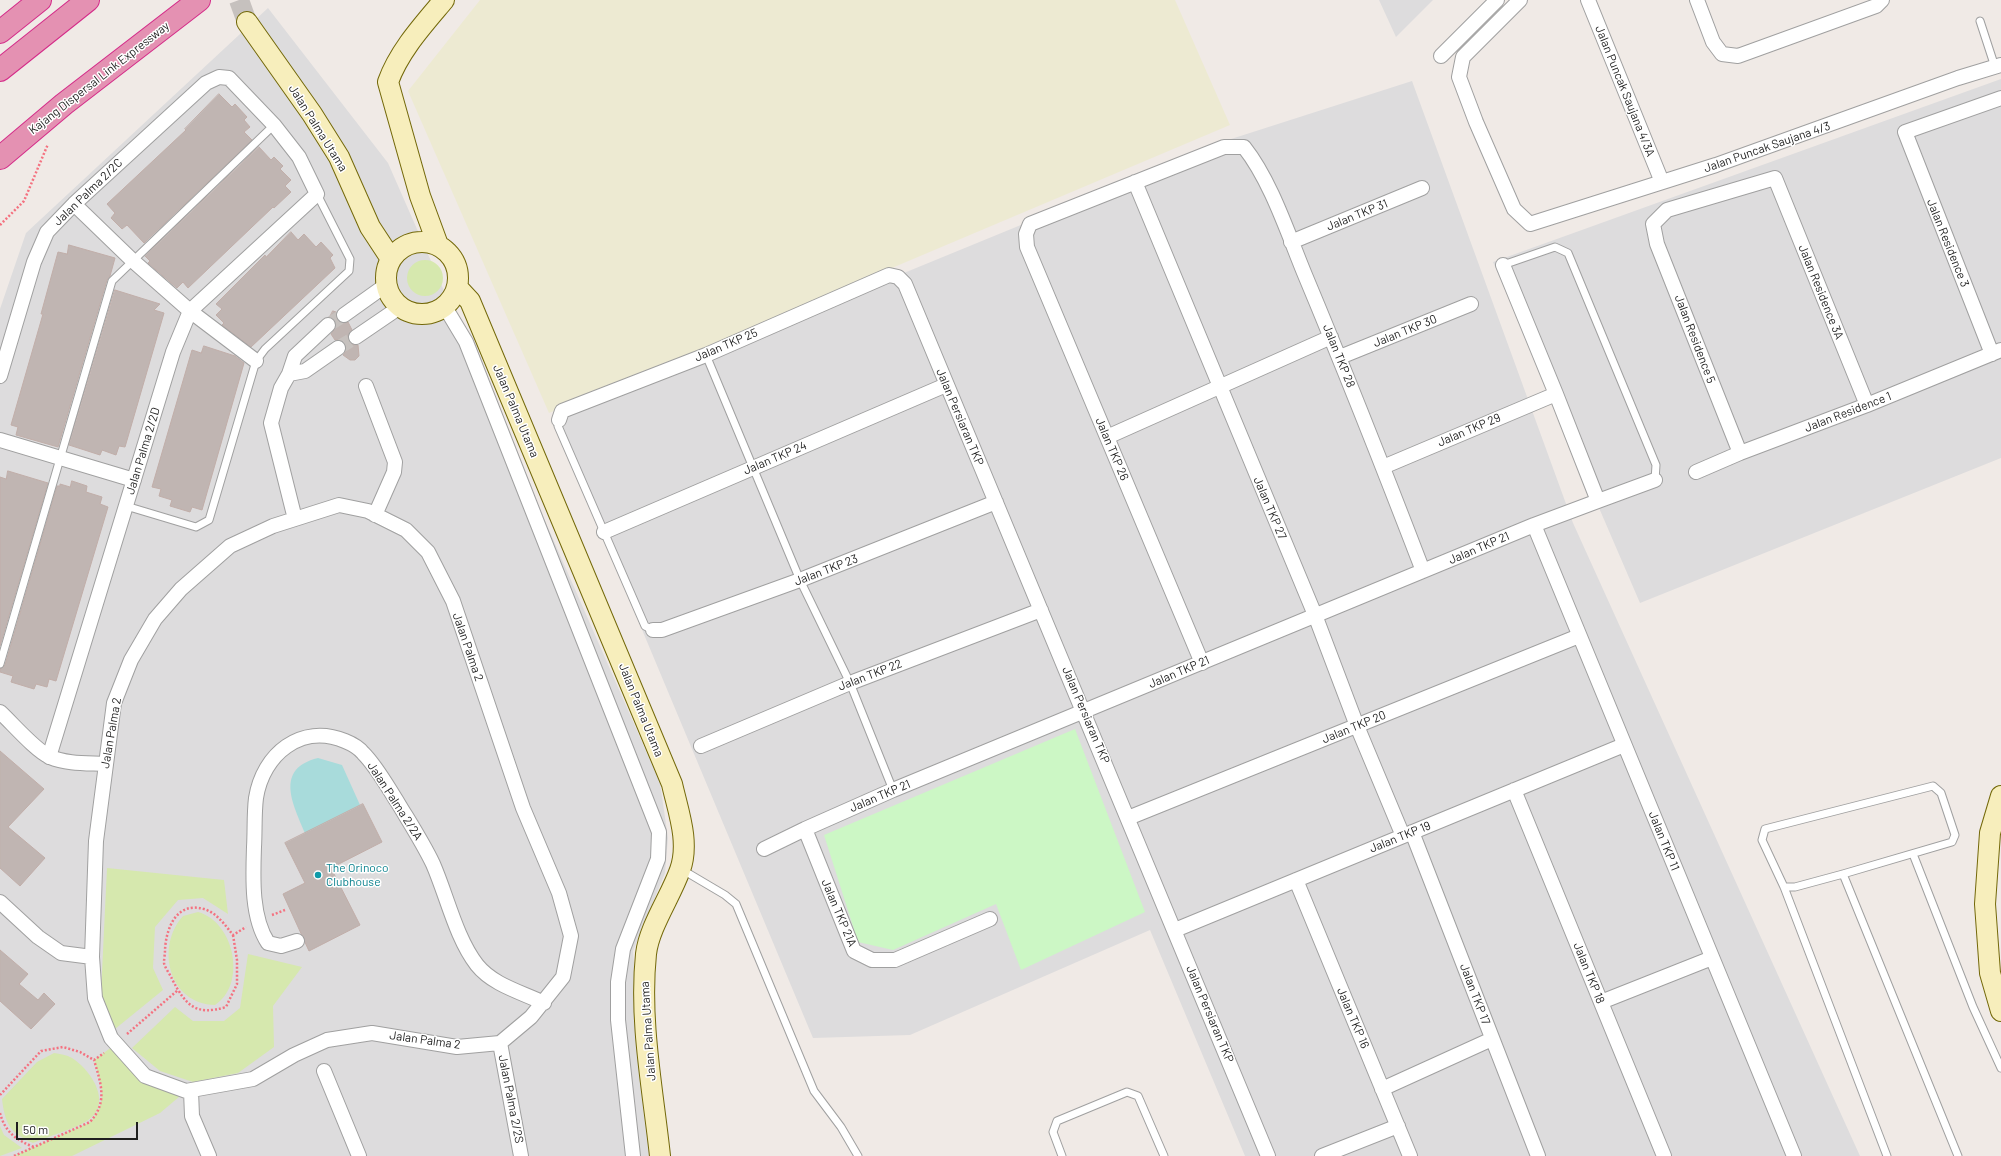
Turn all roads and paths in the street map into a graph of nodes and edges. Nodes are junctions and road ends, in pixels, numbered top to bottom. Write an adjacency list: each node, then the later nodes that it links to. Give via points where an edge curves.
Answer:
1 (40, 0): 12 (highway)
2 (88, 0): 15 (highway)
3 (444, 0): 28 (street, via 392,69 388,82 420,196)
4 (1497, 0): 13 (street)
5 (1520, 0): 22 (street, Jalan Puncak Saujana 4/3, via 1463,57 1459,77 1514,209 1530,224)
6 (1588, 0): 22 (street, Jalan Puncak Saujana 4/3A)
7 (1697, 0): 8 (street, via 1713,42 1722,54 1738,56 1876,6)
8 (1882, 0)
9 (195, 2): 19 (highway, Kajang Dispersal Link Expressway, via 64,104)
10 (1980, 21): 14 (lane)
11 (247, 22): 29 (street, Jalan Palma Utama, via 339,157 370,227)
12 (0, 32)
13 (1441, 56)
14 (1998, 66): 22 (street, Jalan Puncak Saujana 4/3, via 1716,166)
15 (0, 70)
16 (2001, 98): 44 (street, Jalan Residence 3, via 1905,132)
17 (274, 125): 24 (street, via 299,157); 25 (street, Jalan Palma 2/2C, via 229,78 219,77 206,83); 30 (lane)
18 (50, 139): 26 (path, via 24,201)
19 (0, 158)
20 (1775, 178): 54 (street, Jalan Residence 3A); 58 (street, Jalan Residence 5, via 1667,210 1653,224 1657,244)
21 (1135, 182): 27 (street, Jalan TKP 28, via 1224,147 1244,147 1258,164); 52 (street, Jalan TKP 27); 56 (street, Jalan TKP 26, via 1030,224 1026,234 1027,247)
22 (1662, 182)
23 (1422, 188): 27 (street, Jalan TKP 31)
24 (317, 194): 38 (street, Jalan Palma 2/2D); 47 (lane, via 350,259 349,271 265,349)
25 (74, 204): 30 (street); 49 (street, Jalan Palma 2/2C, via 47,232 34,262)
26 (0, 225)
27 (1291, 242): 42 (street, Jalan TKP 28)
28 (438, 245): 29 (street, via 417,242 402,248); 34 (street, via 455,263)
29 (391, 259): 33 (street, via 385,276)
30 (132, 260): 38 (street); 59 (lane, via 112,281)
31 (1503, 265): 53 (street); 64 (lane, via 1555,247 1568,253 1656,464)
32 (898, 277): 45 (street, Jalan TKP 25, via 889,275); 50 (street, Jalan Persiaran TKP, via 905,284)
33 (386, 285): 36 (street, via 391,297); 39 (street)
34 (457, 287): 37 (street, via 453,298); 96 (street, Jalan Palma Utama, via 470,301 672,784 684,836)
35 (1471, 304): 46 (street, Jalan TKP 30)
36 (400, 307): 37 (street, via 410,313 422,315 434,313); 41 (street)
37 (445, 307): 129 (street, via 466,342 660,832 658,859 623,949 618,982 618,1020)
38 (190, 312): 47 (street); 63 (street, Jalan Palma 2/2D, via 173,352)
39 (344, 315)
40 (328, 325): 48 (street, via 295,356)
41 (356, 337)
42 (1331, 337): 46 (street, Jalan TKP 28); 52 (street)
43 (338, 348): 48 (street, via 305,370)
44 (1996, 352): 54 (street, Jalan Residence 1)
45 (706, 354): 55 (street, Jalan TKP 25, via 562,411); 60 (lane)
46 (1340, 357): 61 (street, Jalan TKP 28)
47 (256, 361): 67 (lane, via 209,520 196,527)
48 (289, 374): 69 (street, via 281,388 271,423)
49 (0, 376)
50 (946, 385): 60 (street, Jalan TKP 24); 66 (street, Jalan Persiaran TKP)
51 (366, 386): 68 (street, via 394,462 394,472)
52 (1220, 386): 56 (street); 75 (street, Jalan TKP 27)
53 (1556, 394): 61 (street, Jalan TKP 29); 65 (street)
54 (1867, 405): 58 (street, Jalan Residence 1)
55 (559, 420): 71 (lane, via 558,426)
56 (1108, 438): 78 (street, Jalan TKP 26)
57 (0, 440): 59 (street)
58 (1740, 453): 62 (street, Jalan Residence 1)
59 (60, 458): 63 (street); 79 (lane)
60 (753, 467): 71 (street, Jalan TKP 24); 73 (lane)
61 (1383, 467): 72 (street, Jalan TKP 28)
62 (1696, 472)
63 (134, 480): 67 (street, Jalan Palma 2/2D)
64 (1655, 480): 65 (street, Jalan TKP 21)
65 (1598, 501): 70 (street, Jalan TKP 21)
66 (996, 502): 73 (street, Jalan TKP 23); 74 (street, Jalan Persiaran TKP)
67 (126, 506): 86 (street, Jalan Palma 2/2D)
68 (375, 515): 69 (street, Jalan Palma 2, via 339,505); 111 (street, Jalan Palma 2, via 406,530 428,552 453,601 523,808 559,894 571,936 563,977)
69 (295, 519): 87 (street, Jalan Palma 2, via 230,546 181,588 155,620 131,660 114,703)
70 (1534, 525): 72 (street, Jalan TKP 21); 77 (street, Jalan TKP 11)
71 (604, 532): 76 (lane, via 645,626)
72 (1423, 571): 75 (street, Jalan TKP 21)
73 (800, 580): 76 (street, Jalan TKP 23, via 662,630); 80 (lane)
74 (1041, 610): 80 (street, Jalan TKP 22); 81 (street, Jalan Persiaran TKP)
75 (1315, 615): 78 (street, Jalan TKP 21); 83 (street, Jalan TKP 27)
76 (654, 630)
77 (1579, 636): 83 (street, Jalan TKP 20); 84 (street, Jalan TKP 11)
78 (1202, 662): 81 (street, Jalan TKP 21)
79 (0, 664)
80 (850, 683): 85 (street, Jalan TKP 22); 88 (lane)
81 (1084, 711): 88 (street, Jalan TKP 21); 91 (street, Jalan Persiaran TKP)
82 (0, 712): 86 (street)
83 (1357, 726): 91 (street, Jalan TKP 20); 93 (street, Jalan TKP 27)
84 (1624, 745): 89 (street, Jalan TKP 19); 108 (street, Jalan TKP 11)
85 (701, 746)
86 (50, 757): 87 (street, via 66,762)
87 (105, 764): 107 (street, Jalan Palma 2, via 96,841)
88 (893, 790): 92 (street, Jalan TKP 21)
89 (1514, 790): 93 (street, Jalan TKP 19); 110 (street, Jalan TKP 18)
90 (2001, 796): 112 (street, via 1990,833 1986,904 1990,973)
91 (1128, 818): 104 (street, Jalan Persiaran TKP)
92 (805, 829): 94 (street, Jalan TKP 21); 102 (street, Jalan TKP 21A, via 854,951 872,960 895,960)
93 (1408, 834): 98 (street, Jalan TKP 19); 113 (street, Jalan TKP 17)
94 (764, 849)
95 (1913, 854): 97 (lane); 99 (lane, via 1952,842 1955,835 1941,793 1933,786 1765,829 1762,840); 117 (lane, via 1973,1007)
96 (681, 869): 130 (street, Jalan Palma Utama, via 658,917 646,952 644,982); 131 (lane, via 736,904 814,1090)
97 (1843, 874): 99 (lane, via 1795,887); 141 (lane)
98 (1296, 880): 104 (street, Jalan TKP 19); 119 (street, Jalan TKP 16)
99 (1784, 887): 140 (lane)
100 (0, 902): 107 (street, via 38,937 61,953)
101 (285, 910): 103 (path)
102 (990, 919)
103 (259, 920): 105 (path); 106 (street, Jalan Palma 2/2A, via 261,932 268,943 281,946); 111 (street, Jalan Palma 2/2A, via 253,878 256,797 265,772 279,751 293,741 313,736 345,741 362,752 384,781 419,838 433,864 464,943 478,966 496,982)
104 (1175, 930): 134 (street, Jalan Persiaran TKP)
105 (233, 935): 109 (path, via 237,984 226,1007 211,1012 192,1007); 109 (path, via 218,917 203,909 186,909 176,917 166,935 164,962)
106 (297, 941)
107 (92, 957): 115 (street, Jalan Palma 2, via 96,998 111,1038)
108 (1712, 958): 110 (street); 139 (street, Jalan TKP 11)
109 (178, 990): 115 (path)
110 (1601, 1002): 138 (street, Jalan TKP 18)
111 (544, 1003): 114 (street, Jalan Palma 2)
112 (2001, 1011)
113 (1492, 1039): 119 (street); 137 (street, Jalan TKP 17)
114 (500, 1043): 120 (street, Jalan Palma 2, via 458,1047 372,1033 350,1036 327,1040 294,1055 253,1079); 128 (street, Jalan Palma 2/2S)
115 (116, 1044): 116 (path); 120 (street, Jalan Palma 2, via 146,1076)
116 (94, 1060): 121 (path, via 63,1047 41,1051); 124 (path, via 102,1098 98,1113 90,1122)
117 (2001, 1068)
118 (324, 1071): 127 (street)
119 (1382, 1089): 123 (street, Jalan TKP 16)
120 (190, 1091): 126 (street, via 192,1116)
121 (0, 1095)
122 (0, 1113): 124 (path, via 8,1132 19,1141)
123 (1398, 1126): 135 (street); 136 (street, Jalan TKP 16)
124 (34, 1147): 125 (path)
125 (14, 1156)
126 (209, 1156)
127 (359, 1156)
128 (522, 1156)
129 (633, 1156)
130 (660, 1156)
131 (858, 1156)
132 (1062, 1156): 133 (lane, via 1053,1132 1057,1121 1127,1092 1138,1096)
133 (1164, 1156)
134 (1268, 1156)
135 (1322, 1156)
136 (1410, 1156)
137 (1538, 1156)
138 (1664, 1156)
139 (1794, 1156)
140 (1887, 1156)
141 (1958, 1156)

